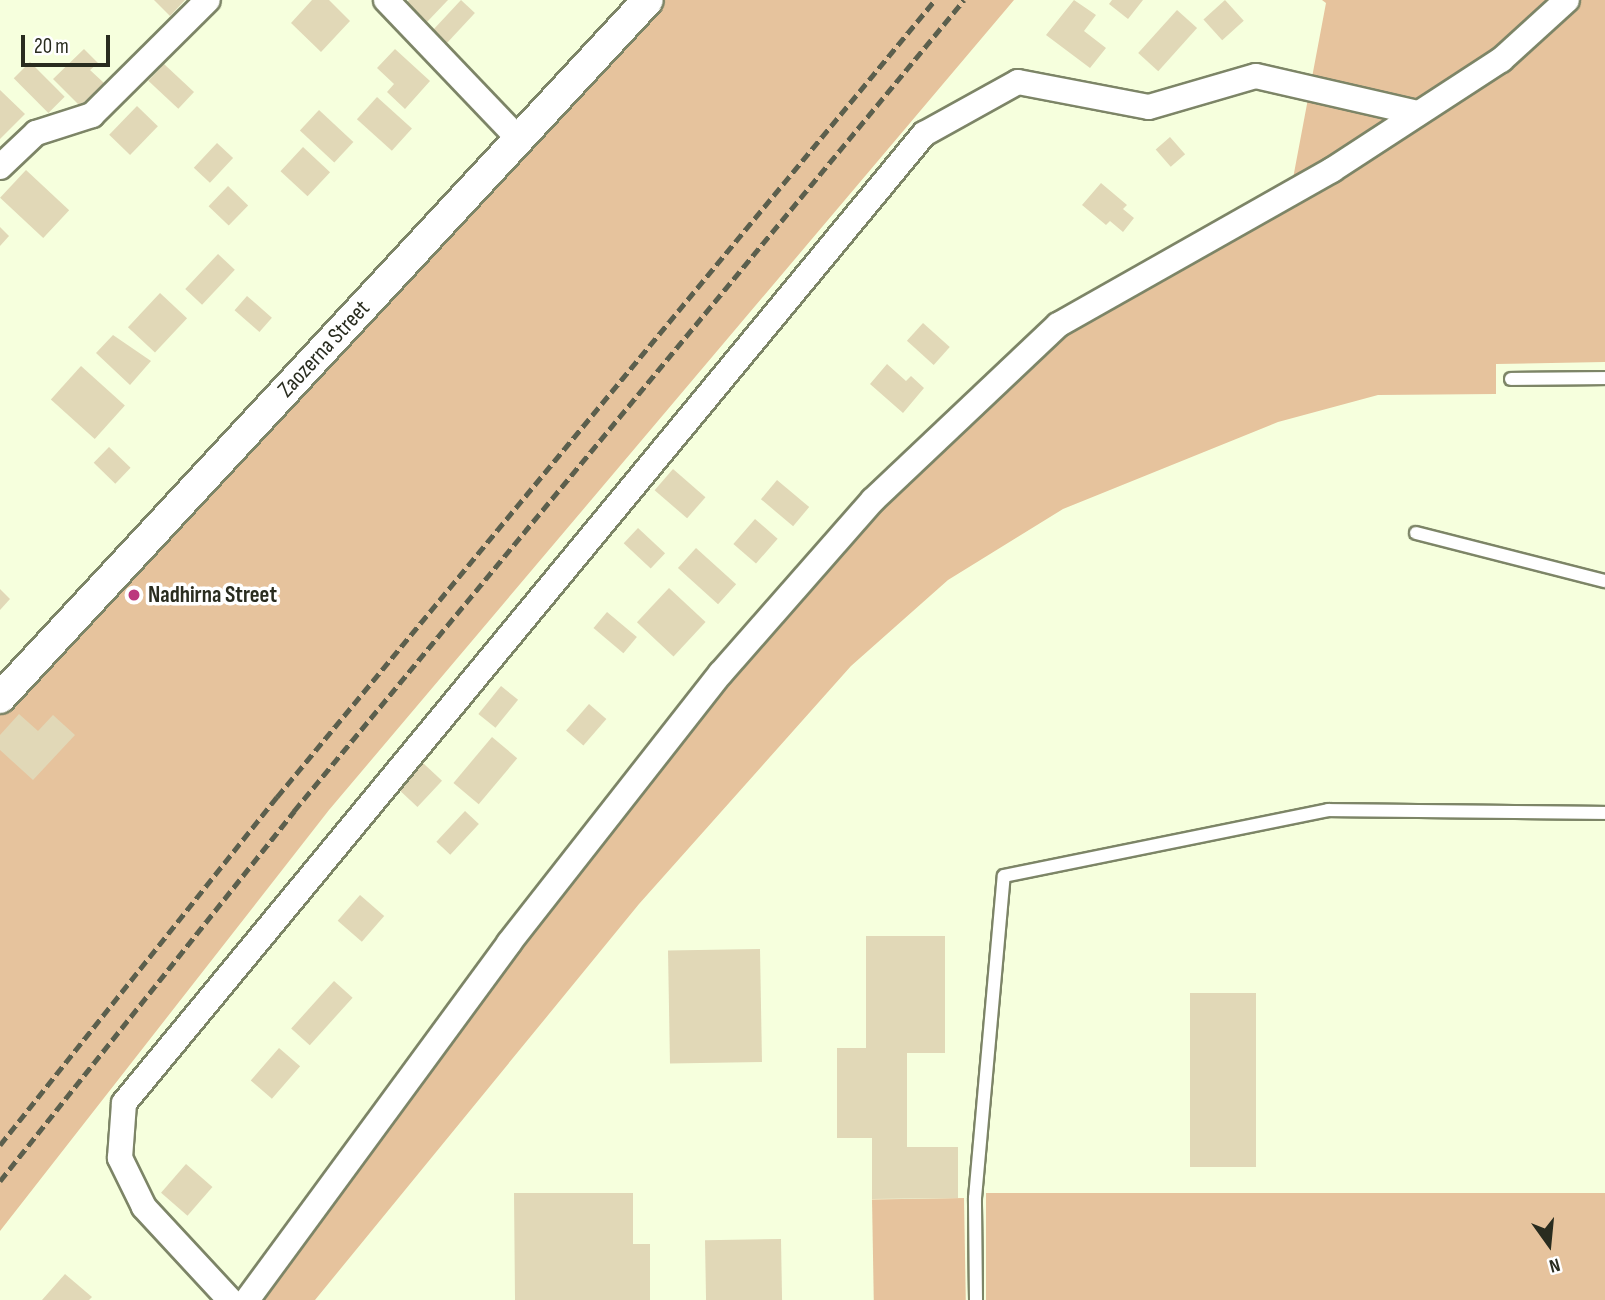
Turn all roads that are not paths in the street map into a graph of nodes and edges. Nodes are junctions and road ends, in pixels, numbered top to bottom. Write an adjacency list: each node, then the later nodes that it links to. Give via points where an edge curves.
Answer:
1 (208, 0): 7 (street, via 92,115 36,133)
2 (386, 0): 6 (street)
3 (648, 0): 6 (street, Zaozerna Street)
4 (1567, 0): 5 (street, via 1501,60)
5 (1419, 113): 14 (street, via 1256,75 1149,107 1018,82 924,134 124,1103 120,1158 144,1207); 15 (street, via 1332,170 1058,324 873,500 721,673 509,943)
6 (519, 139): 12 (street, Zaozerna Street)
7 (0, 167)
8 (1605, 378): 9 (lane)
9 (1511, 379)
10 (1416, 533): 11 (lane)
11 (1605, 581)
12 (2, 691)
13 (1605, 813): 16 (lane, via 1328,810 1004,876 975,1198)
14 (230, 1300)
15 (247, 1300)
16 (976, 1300)

